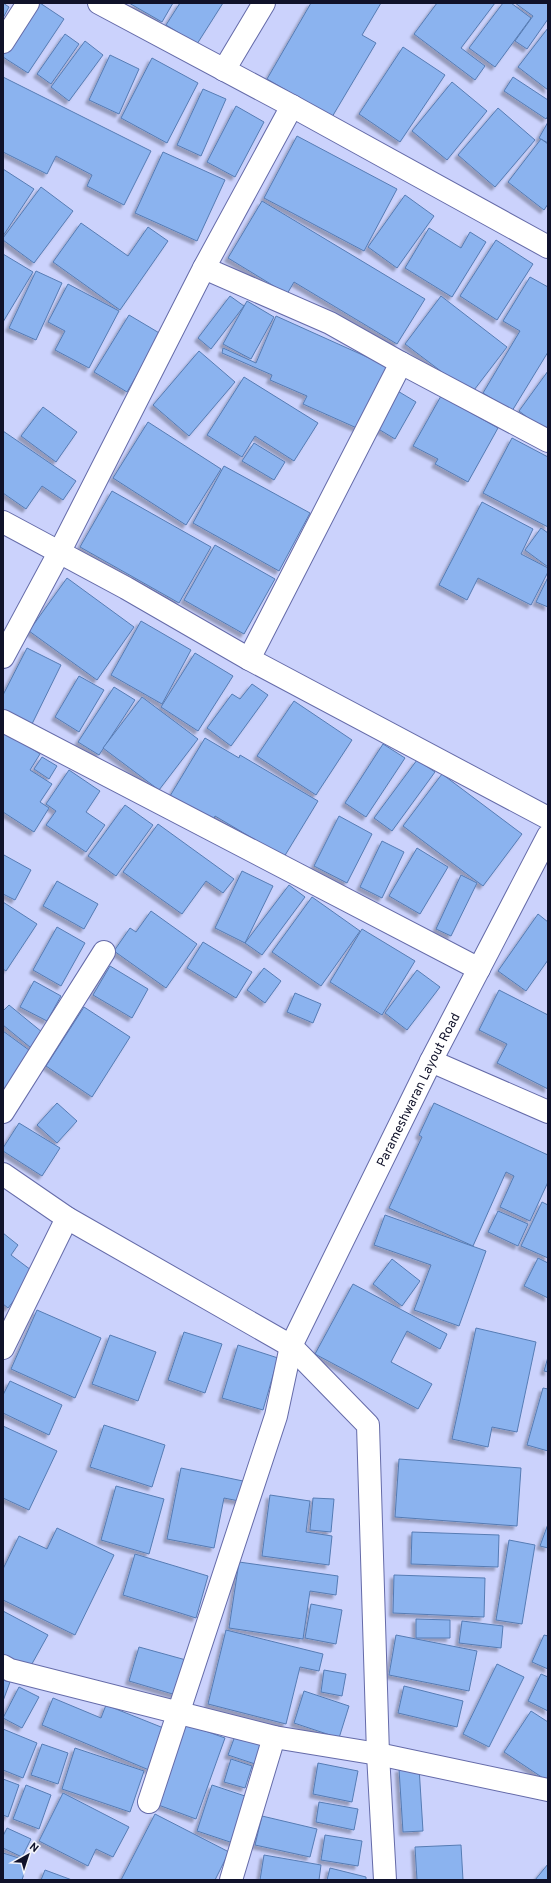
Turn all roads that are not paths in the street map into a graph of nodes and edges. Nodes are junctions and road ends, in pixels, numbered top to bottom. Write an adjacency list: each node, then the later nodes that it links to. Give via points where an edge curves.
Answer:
1 (28, 3): 4 (street)
2 (99, 3): 5 (street)
3 (264, 3): 5 (street)
4 (3, 42)
5 (224, 70): 6 (street)
6 (292, 106): 7 (street); 8 (street)
7 (548, 247)
8 (204, 268): 9 (street, via 330,323); 12 (street)
9 (401, 363): 10 (street); 14 (street)
10 (548, 441)
11 (3, 522): 12 (street)
12 (60, 551): 13 (street); 14 (street)
13 (3, 657)
14 (249, 659): 16 (street)
15 (3, 721): 19 (street)
16 (548, 818)
17 (548, 836): 19 (street, Parameshwaran Layout Road)
18 (104, 952): 21 (street)
19 (479, 969): 20 (street, Parameshwaran Layout Road)
20 (431, 1061): 22 (street); 25 (street, Parameshwaran Layout Road)
21 (3, 1112)
22 (548, 1112)
23 (3, 1174): 24 (street)
24 (67, 1218): 25 (street); 26 (street)
25 (291, 1346): 28 (street, Parameshwaran Layout Road, via 276,1416); 30 (street, via 368,1425)
26 (3, 1348)
27 (3, 1666): 28 (street, via 10,1670)
28 (179, 1712): 29 (street); 32 (street, Parameshwaran Layout Road)
29 (274, 1737): 30 (street); 33 (street)
30 (378, 1754): 31 (street); 34 (street)
31 (548, 1790)
32 (149, 1802)
33 (230, 1880)
34 (385, 1880)

